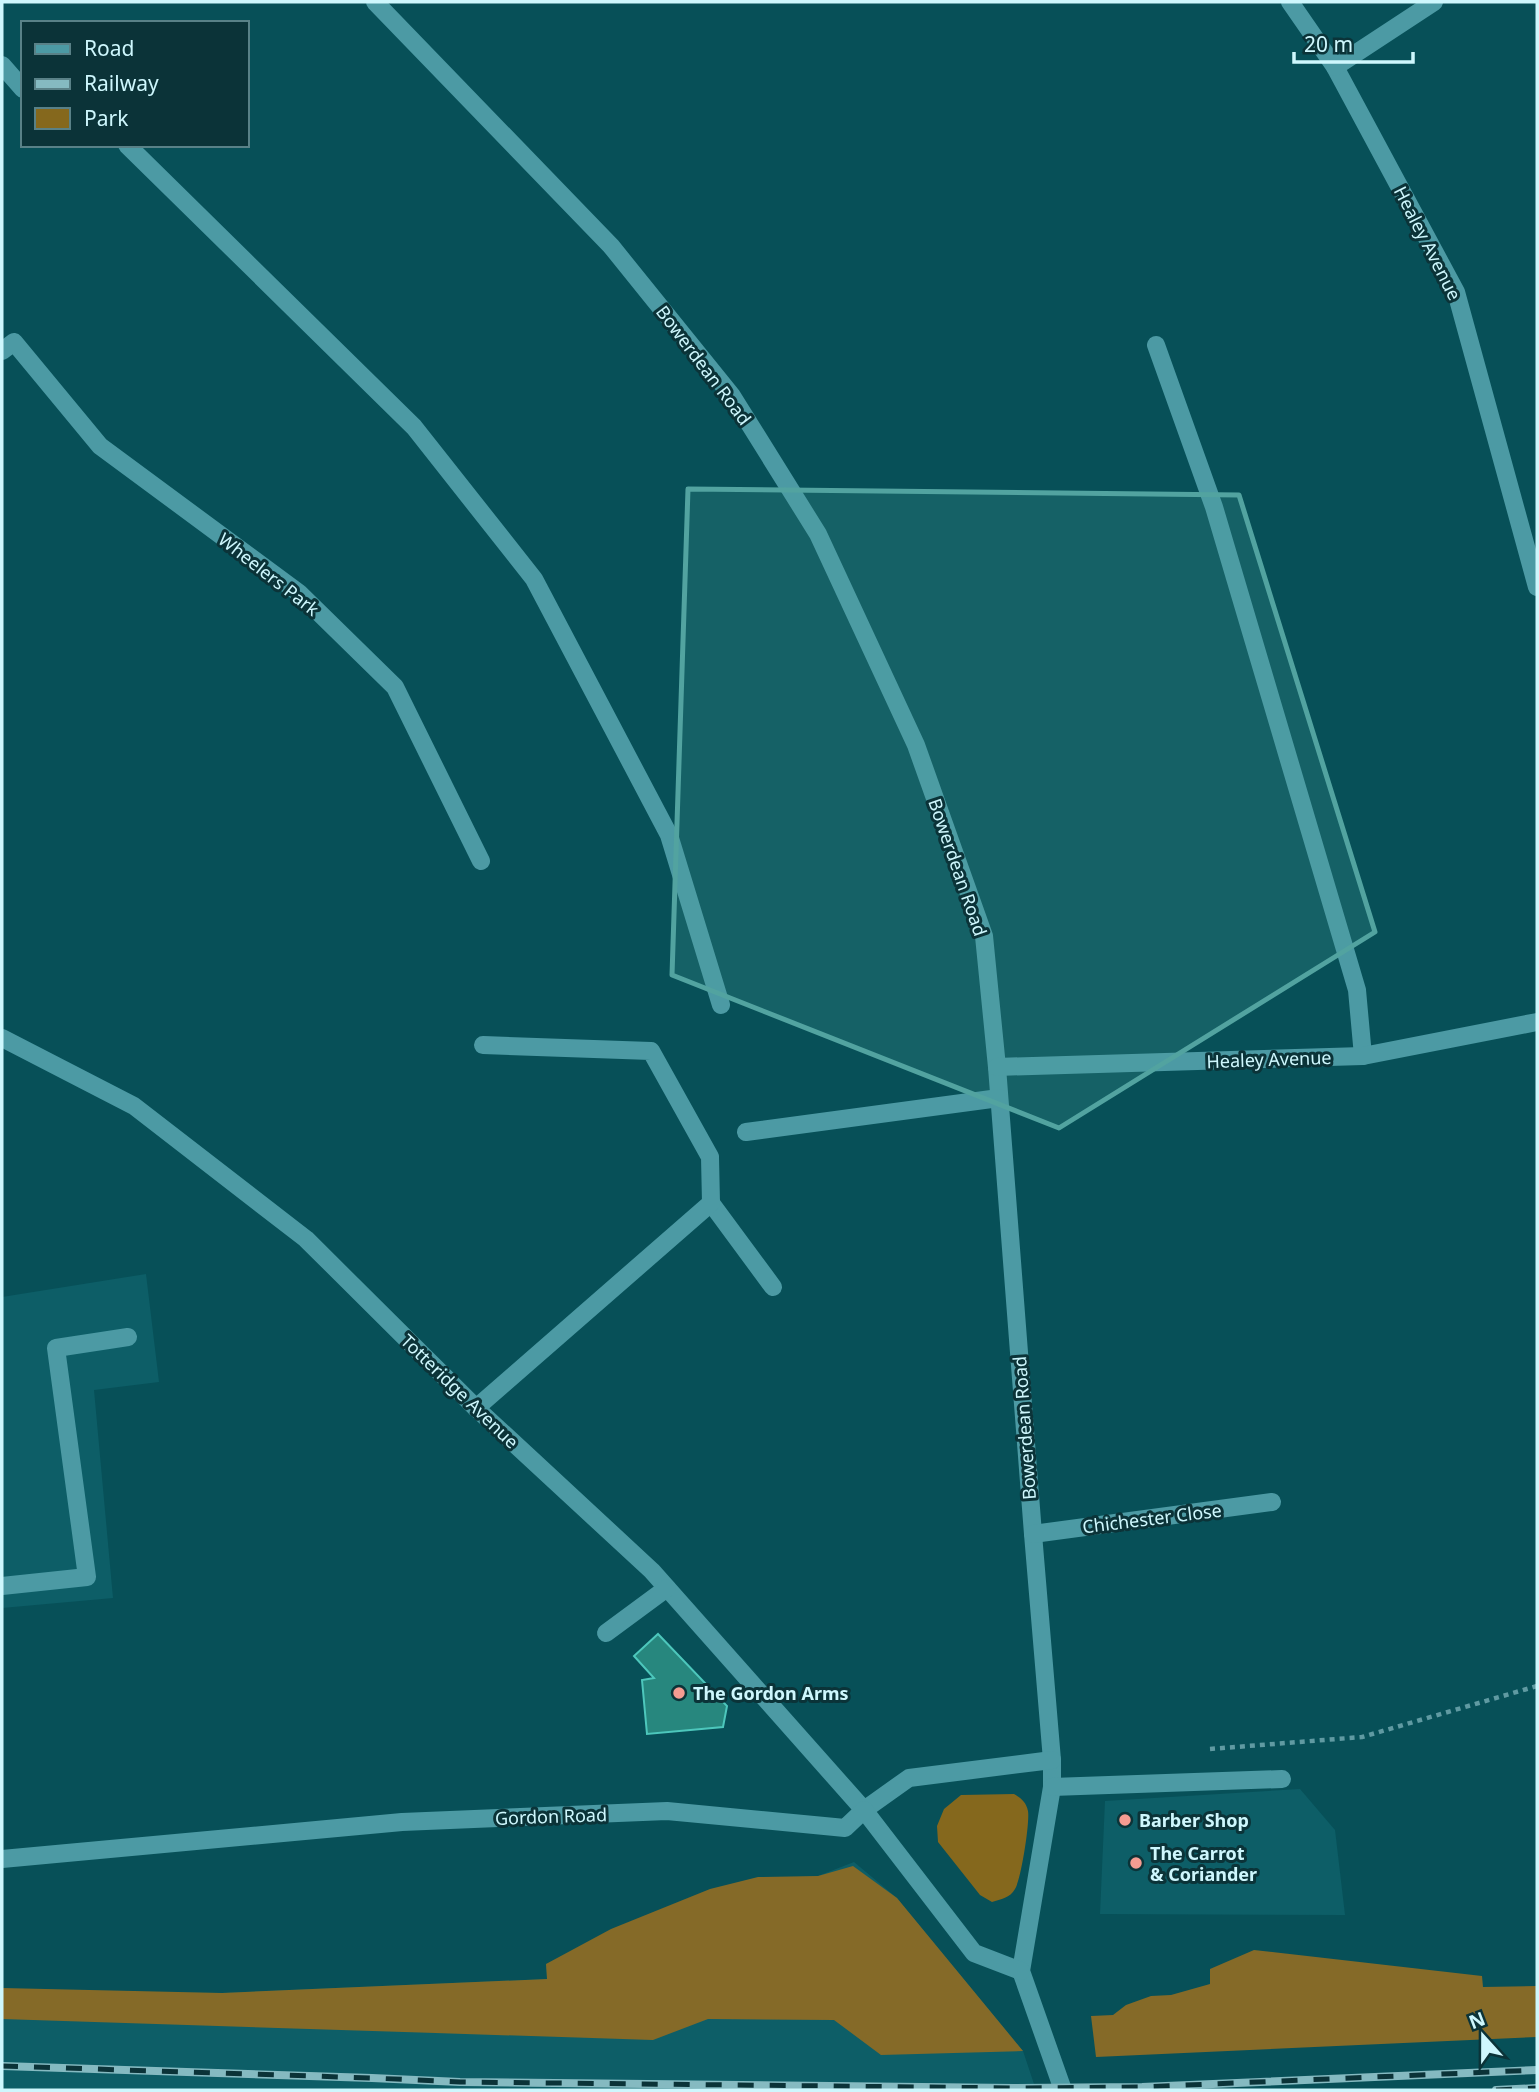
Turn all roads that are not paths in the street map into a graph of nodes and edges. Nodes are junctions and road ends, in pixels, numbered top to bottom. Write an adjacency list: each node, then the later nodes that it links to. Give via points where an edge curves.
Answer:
1 (375, 2): 17 (street, Bowerdean Road, via 611,246 732,396 818,534 916,745 984,936)
2 (1290, 2): 5 (street, Healey Avenue)
3 (1434, 2): 5 (street)
4 (2, 65): 6 (street)
5 (1335, 67): 10 (street, Healey Avenue, via 1456,292)
6 (21, 87)
7 (129, 147): 12 (street, via 415,427 534,579 669,835)
8 (1156, 345): 16 (street, via 1214,507 1357,990)
9 (2, 351): 11 (street, Wheelers Park, via 14,342 100,446 299,593 395,687)
10 (1537, 587)
11 (481, 861)
12 (721, 1005)
13 (1537, 1022): 16 (street, Healey Avenue)
14 (2, 1038): 23 (street, Totteridge Avenue, via 134,1106 306,1239)
15 (483, 1045): 20 (street, via 651,1051 710,1157)
16 (1363, 1056): 17 (street, Healey Avenue)
17 (997, 1067): 18 (street, Bowerdean Road)
18 (999, 1098): 19 (street); 25 (street, Bowerdean Road)
19 (746, 1132)
20 (711, 1203): 21 (street); 23 (street)
21 (773, 1287)
22 (128, 1337): 26 (street, via 56,1348 87,1577)
23 (476, 1408): 27 (street, Totteridge Avenue)
24 (1272, 1502): 25 (street, Chichester Close)
25 (1033, 1534): 29 (street, Bowerdean Road)
26 (2, 1586)
27 (667, 1588): 28 (street); 32 (street, Totteridge Avenue)
28 (606, 1633)
29 (1052, 1760): 31 (street); 32 (street, via 909,1778)
30 (1282, 1779): 31 (street)
31 (1052, 1787): 34 (street)
32 (864, 1810): 33 (street, Gordon Road, via 845,1828 667,1811 402,1822); 34 (street, via 974,1953)
33 (2, 1858)
34 (1021, 1970): 35 (street)
35 (1063, 2090)

